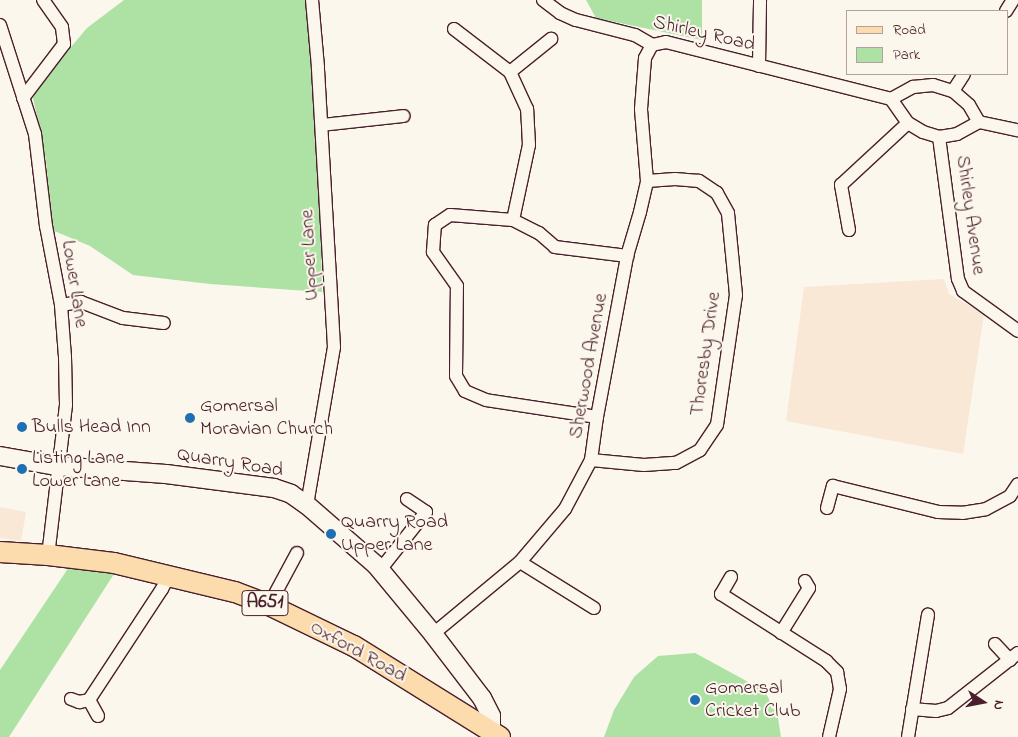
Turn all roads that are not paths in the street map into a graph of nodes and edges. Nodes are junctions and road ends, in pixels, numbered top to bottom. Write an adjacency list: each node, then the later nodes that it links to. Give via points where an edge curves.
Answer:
1 (43, 0): 13 (street, via 62,27 64,44)
2 (312, 0): 18 (street, Upper Lane)
3 (543, 0): 8 (street, Shirley Road, via 576,20 634,35)
4 (760, 0): 9 (street)
5 (0, 25): 13 (street, Lower Lane)
6 (454, 29): 10 (street)
7 (550, 39): 10 (street)
8 (652, 45): 9 (street, Shirley Road, via 666,42); 21 (street, Sherwood Avenue, via 645,58 641,109)
9 (759, 66): 14 (street, Shirley Road)
10 (510, 72): 22 (street, via 528,109 529,145)
11 (963, 75): 12 (street)
12 (952, 91): 14 (street, via 933,85 913,87); 16 (street, via 969,105)
13 (23, 98): 25 (street, Lower Lane, via 35,134 46,226)
14 (891, 99): 17 (street)
15 (404, 116): 18 (street)
16 (979, 122): 19 (street); 20 (street, via 957,134)
17 (908, 123): 20 (street); 23 (street, via 841,185)
18 (322, 125): 35 (street, Upper Lane, via 334,347)
19 (1018, 130)
20 (939, 137): 27 (street, Shirley Avenue, via 958,279 963,291)
21 (647, 181): 24 (street, Sherwood Avenue); 30 (street, Thoresby Drive, via 699,181 717,193 728,213 736,295 717,424 700,450 676,463 644,465)
22 (512, 220): 24 (street, via 539,233 555,247); 28 (street, via 450,215 435,225 433,252 457,286 456,376 465,391 486,400)
23 (849, 230)
24 (628, 256): 28 (street, Sherwood Avenue)
25 (61, 304): 26 (street, via 81,302 123,318); 31 (street, Lower Lane, via 66,405)
26 (164, 323)
27 (1018, 331)
28 (597, 417): 30 (street, Sherwood Avenue)
29 (0, 456): 31 (street, Quarry Road)
30 (591, 460): 40 (street, Sherwood Avenue, via 565,509)
31 (57, 466): 35 (street, Quarry Road, via 166,474 274,488); 39 (street, Lower Lane)
32 (1018, 484): 34 (street)
33 (407, 499): 41 (street, via 426,512)
34 (1014, 500): 36 (street, via 962,513 938,512 834,486)
35 (307, 505): 41 (street, Quarry Road)
36 (827, 508)
37 (0, 552): 39 (main road, Oxford Road / A651)
38 (297, 553): 45 (street)
39 (48, 555): 42 (main road, Oxford Road / A651, via 114,563)
40 (520, 562): 46 (street); 49 (street, Sherwood Avenue)
41 (380, 570): 49 (street, Quarry Road)
42 (169, 575): 45 (main road, Oxford Road / A651, via 231,591); 53 (street)
43 (731, 577): 48 (street, via 721,594)
44 (810, 586): 48 (street)
45 (268, 605): 56 (main road, Oxford Road / A651, via 354,646)
46 (594, 608)
47 (928, 615): 54 (street)
48 (781, 633): 57 (street, via 826,661 837,672 840,689)
49 (433, 634): 56 (street, Quarry Road, via 482,698)
50 (995, 644): 51 (street)
51 (1014, 656): 54 (street, via 948,708 936,712)
52 (71, 700): 53 (street)
53 (89, 700): 55 (street)
54 (912, 709): 58 (street)
55 (98, 716)
56 (495, 734)
57 (829, 737)
58 (908, 737)

